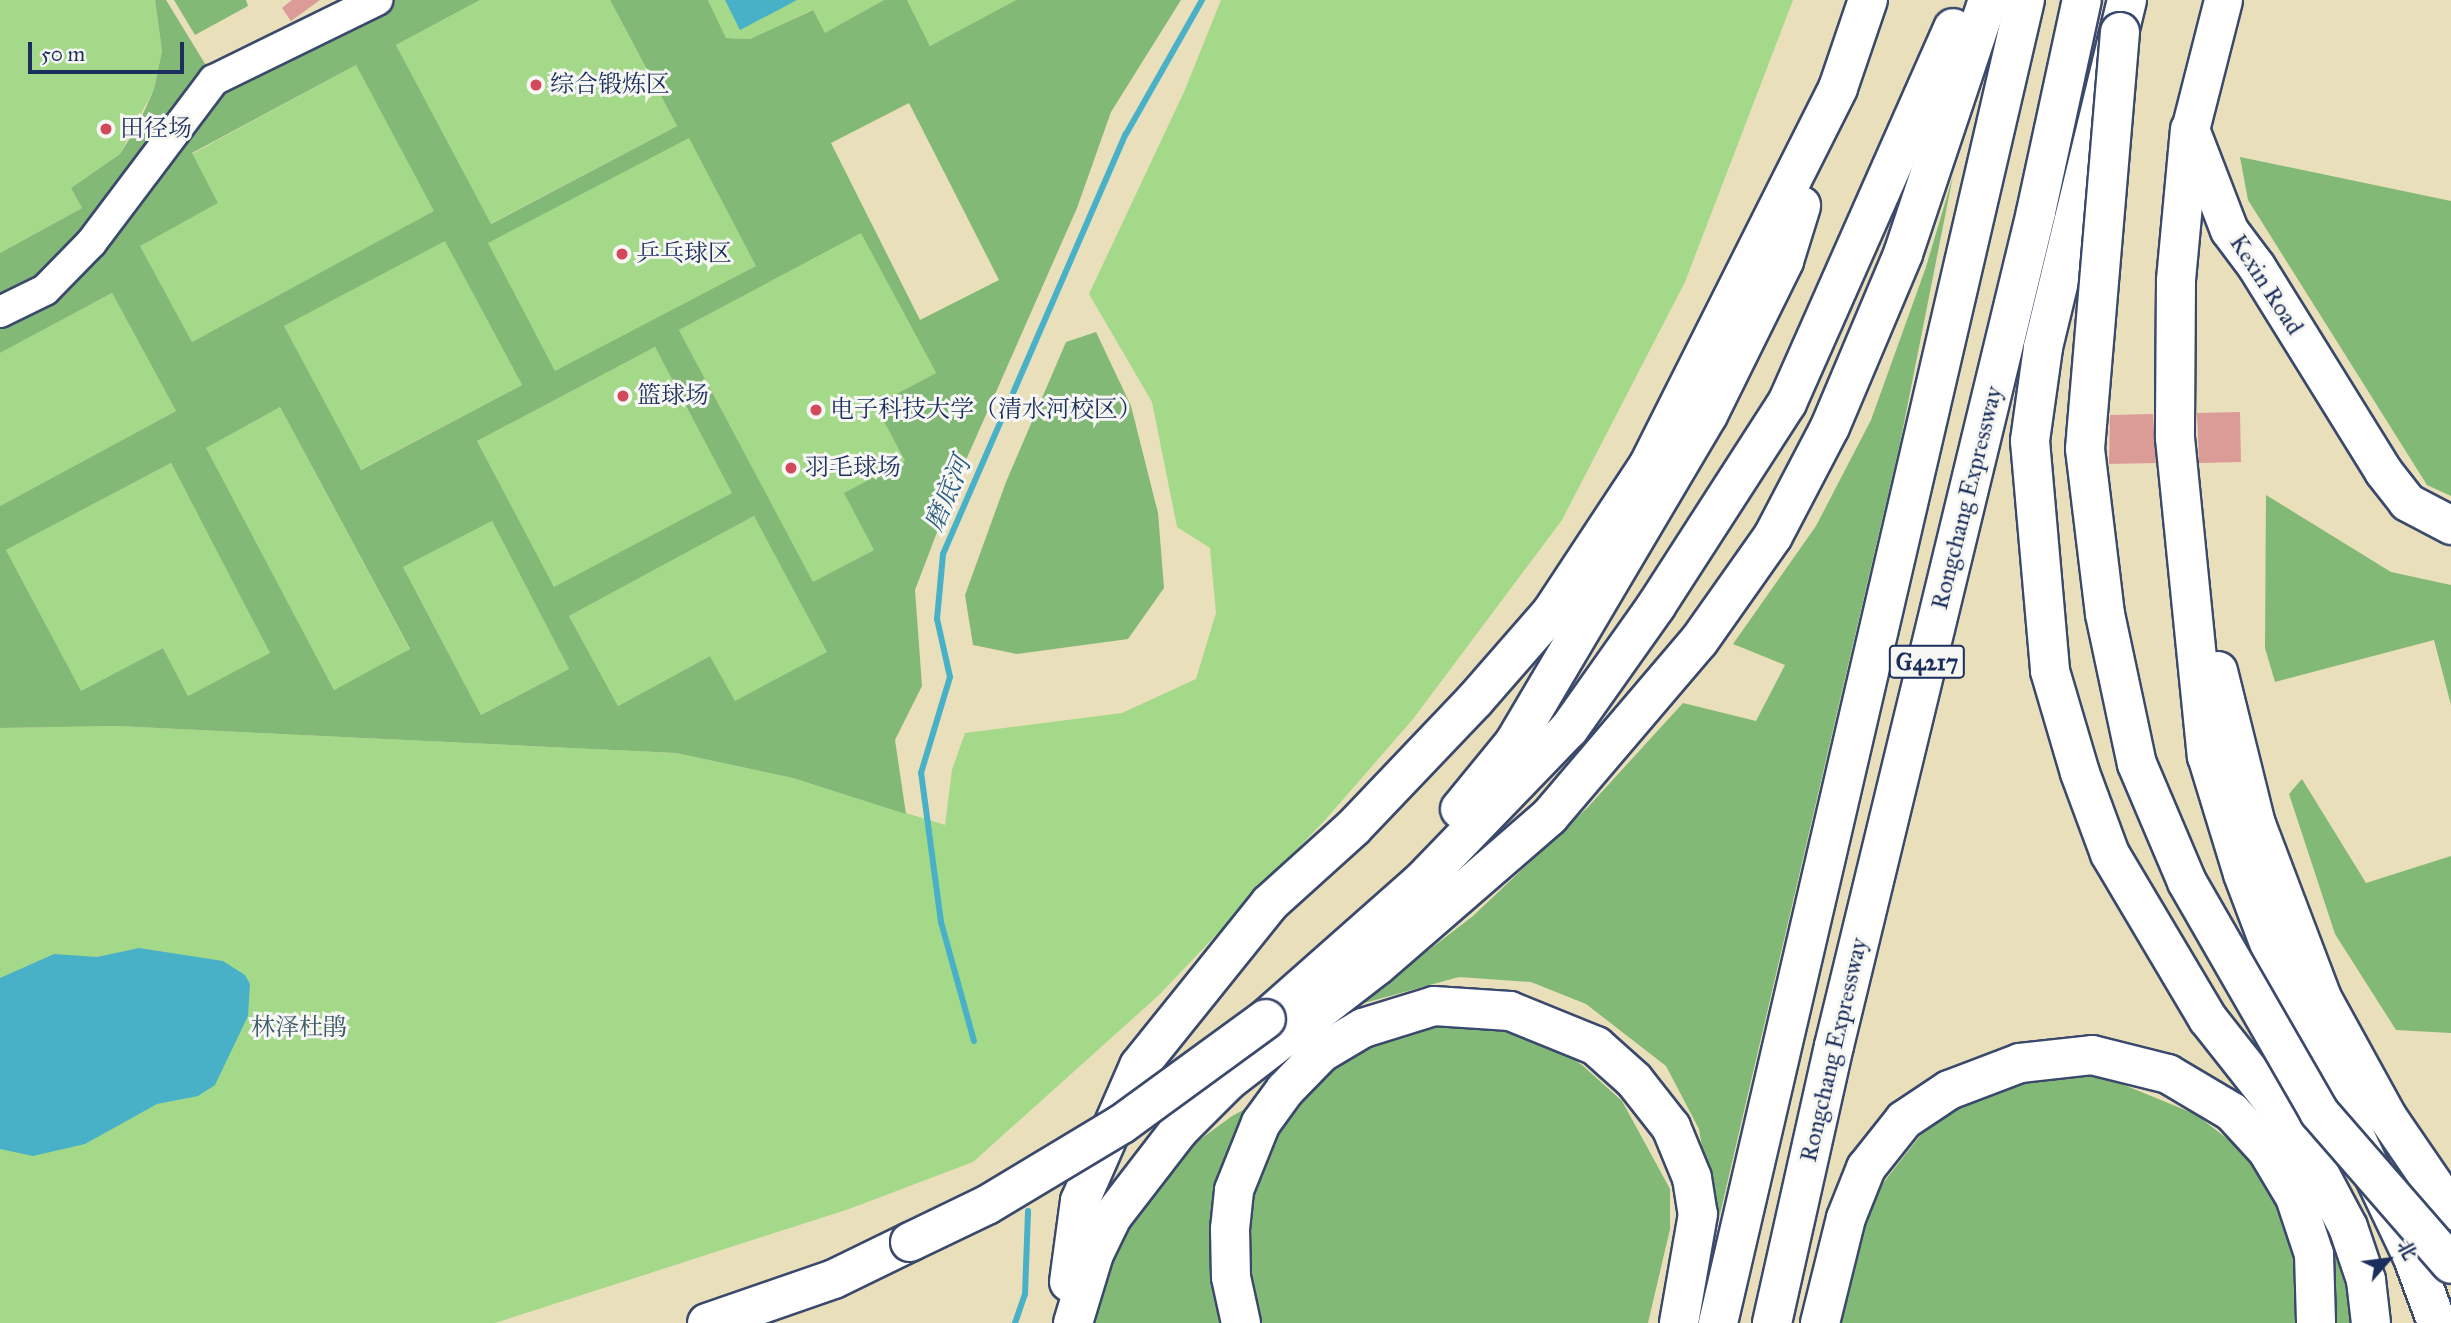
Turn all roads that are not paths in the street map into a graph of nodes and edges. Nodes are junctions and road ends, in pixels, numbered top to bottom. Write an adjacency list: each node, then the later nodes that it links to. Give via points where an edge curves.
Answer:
1 (377, 0): 11 (lane, via 214,80 91,243 45,290)
2 (1868, 0): 9 (highway)
3 (1964, 0): 14 (highway, via 1930,88 1787,403 1656,606 1569,729 1421,882)
4 (1988, 0): 19 (highway, via 1903,254 1830,427 1773,536 1699,641 1549,817 1377,966 1228,1081 1179,1130 1112,1217 1089,1266)
5 (2025, 0): 22 (highway, Rongchang Expressway / G4217)
6 (2082, 0): 23 (highway, Rongchang Expressway / G4217, via 2033,226 1834,1046)
7 (2223, 0): 10 (main road)
8 (2123, 16): 16 (highway, bridge, via 2085,449 2105,614 2137,764 2187,882 2319,1112); 26 (highway, bridge, via 2043,348 2030,441 2050,671 2110,854 2208,1019 2298,1133 2348,1227 2366,1280)
9 (1838, 88): 14 (highway, via 1784,261 1708,415 1587,625 1514,743 1453,818); 18 (highway, via 1648,466 1551,613 1353,828 1270,903 1139,1066 1080,1200)
10 (2190, 129): 12 (highway, via 2176,281); 13 (main road, Kexin Road, via 2229,230 2383,471 2407,502)
11 (0, 313)
12 (2175, 438): 15 (highway, via 2218,671 2256,824 2322,998 2388,1118); 27 (highway, via 2207,756 2292,1004 2413,1258)
13 (2451, 525)
14 (1266, 1019): 17 (highway, bridge, via 1122,1125 987,1205 834,1279)
15 (2451, 1210)
16 (2451, 1264)
17 (707, 1323)
18 (1066, 1323)
19 (1073, 1323)
20 (1241, 1323): 21 (highway, via 1231,1277 1234,1190 1245,1156 1284,1090 1321,1053 1363,1028 1434,1006 1510,1011 1596,1046 1634,1080 1671,1127 1692,1178 1698,1214)
21 (1679, 1323)
22 (1718, 1323)
23 (1772, 1323)
24 (1821, 1323): 25 (highway, via 1846,1218 1866,1168 1904,1120 1949,1090 2020,1063 2092,1055 2168,1074 2232,1112 2267,1150 2295,1198 2314,1254)
25 (2316, 1323)
26 (2371, 1323)
27 (2437, 1323)

